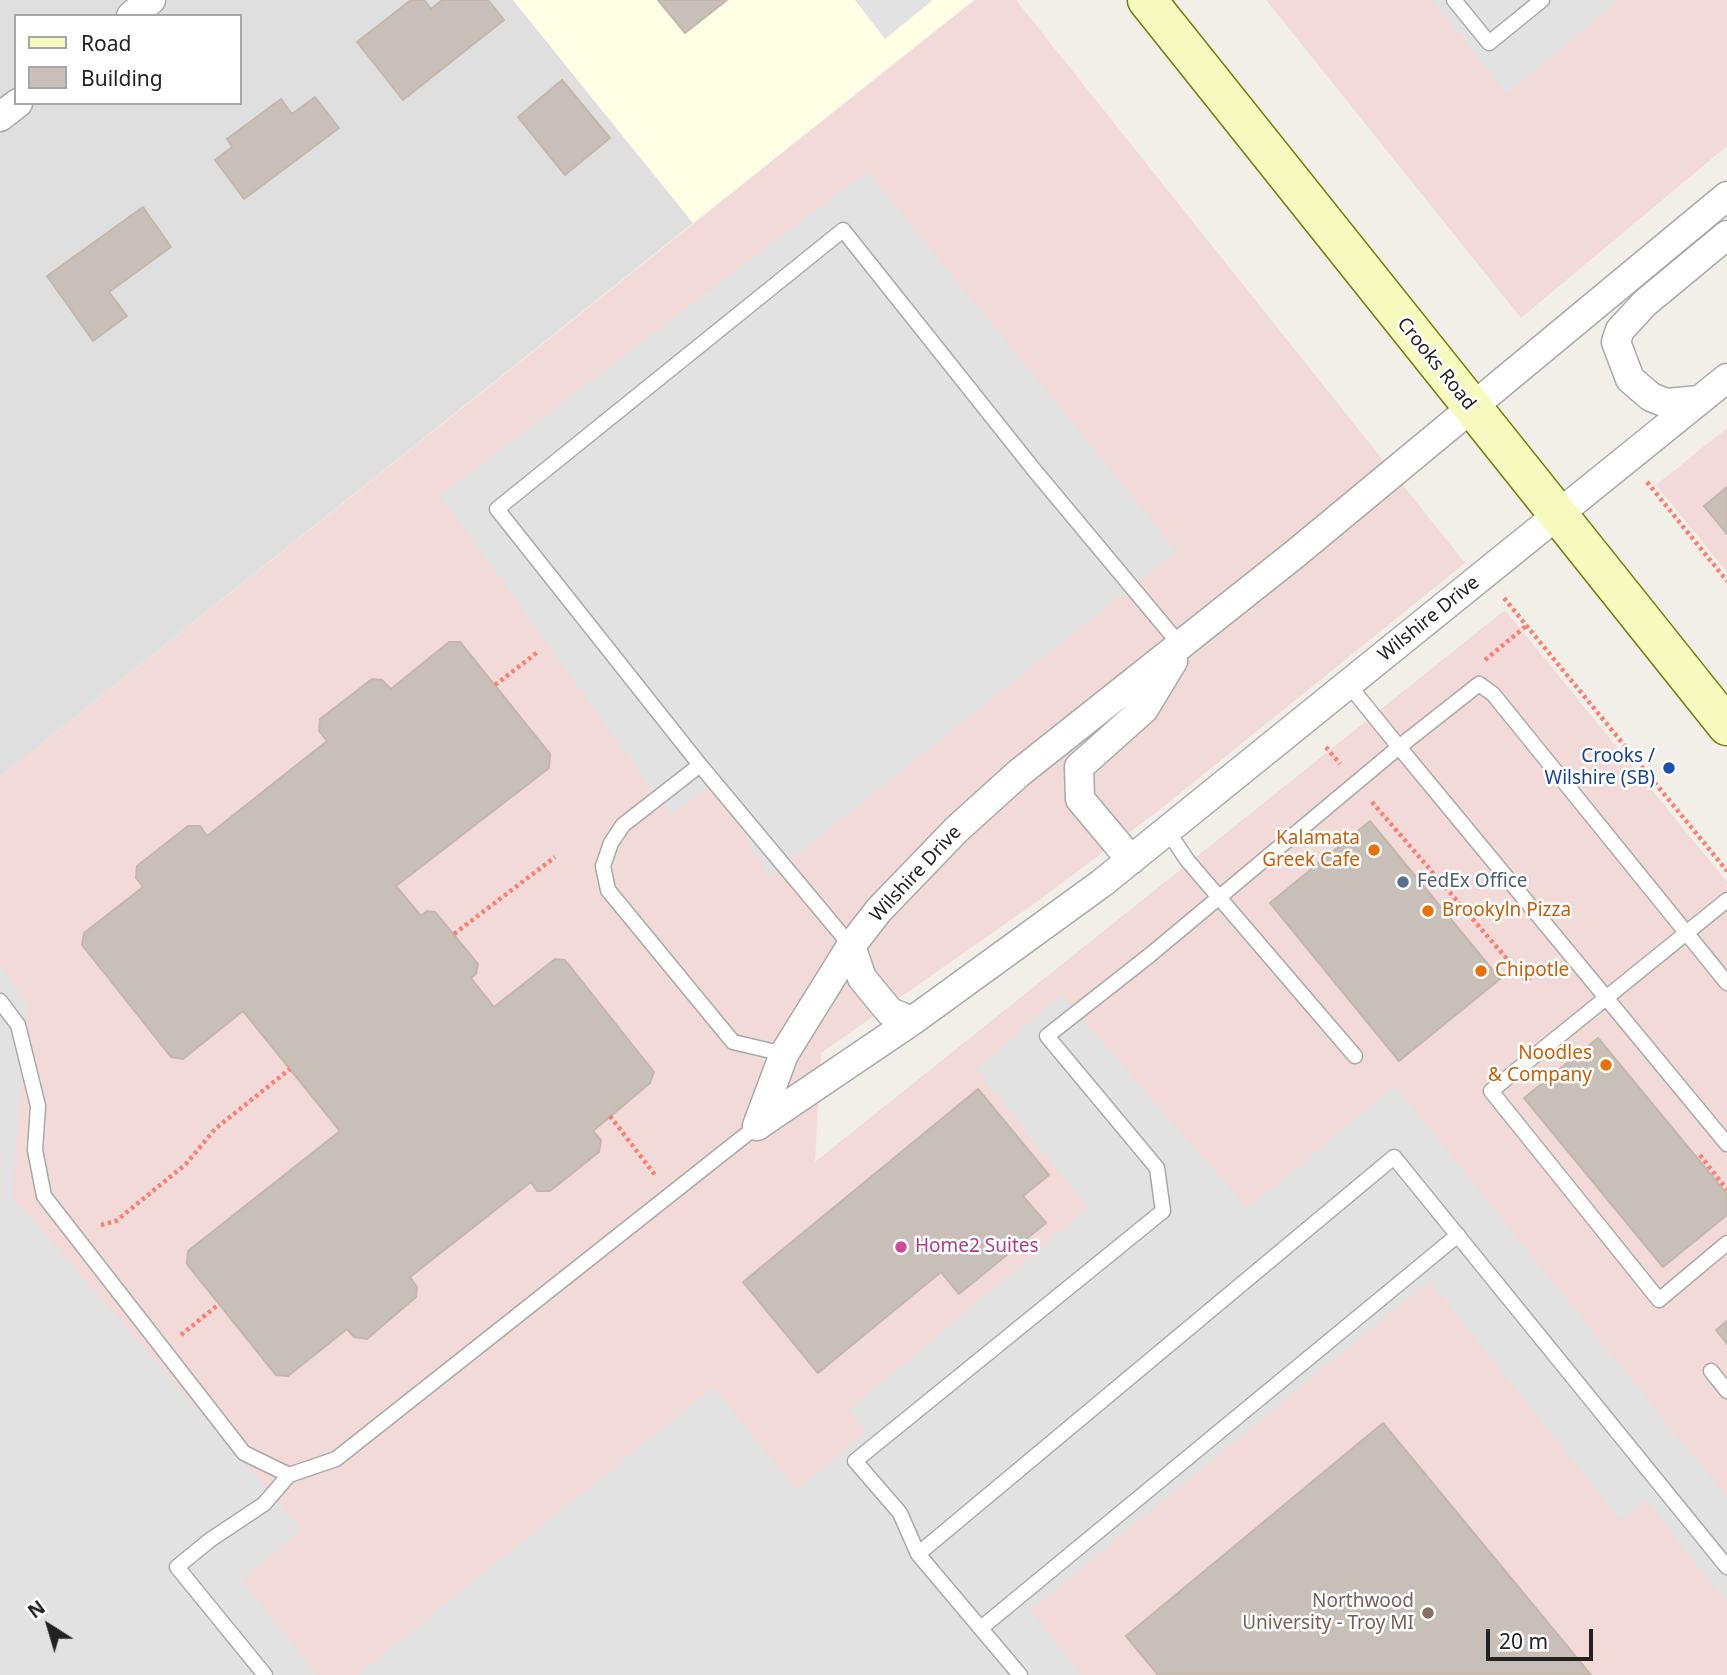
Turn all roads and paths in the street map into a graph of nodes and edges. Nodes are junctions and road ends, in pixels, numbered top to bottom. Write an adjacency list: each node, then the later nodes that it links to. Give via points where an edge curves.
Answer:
1 (151, 0): 5 (street)
2 (1147, 0): 12 (main road, Crooks Road)
3 (1454, 0): 4 (lane, via 1489,43)
4 (1542, 0)
5 (134, 14)
6 (15, 105): 7 (street)
7 (0, 117)
8 (1727, 196): 12 (street, Wilshire Drive)
9 (1727, 235): 11 (street, via 1636,311 1616,342 1630,379 1651,397 1665,402)
10 (1727, 378): 11 (street, Wilshire Drive)
11 (1700, 400): 14 (street, Wilshire Drive)
12 (1471, 408): 14 (main road, Crooks Road); 18 (street, Wilshire Drive)
13 (1642, 476): 15 (path)
14 (1559, 516): 21 (street, Wilshire Drive); 23 (main road, Crooks Road)
15 (1727, 581)
16 (1499, 592): 17 (path)
17 (1526, 626): 20 (path); 32 (path)
18 (1181, 646): 26 (lane, via 843,230 497,509); 31 (street, Wilshire Drive, via 1144,709 1079,767 1080,799); 37 (street, Wilshire Drive, via 1018,773 879,910)
19 (539, 651): 22 (path)
20 (1484, 660)
21 (1348, 684): 25 (lane); 29 (street, Wilshire Drive)
22 (495, 685)
23 (1727, 726)
24 (1326, 747): 27 (path)
25 (1399, 747): 33 (lane); 35 (lane, via 1479,684 1493,694); 40 (lane)
26 (700, 765): 37 (lane); 43 (lane, via 623,825 603,866 608,890 733,1042)
27 (1343, 767)
28 (1367, 796): 38 (path, via 1526,981 1548,963)
29 (1167, 830): 31 (street, Wilshire Drive); 33 (lane)
30 (555, 857): 36 (path)
31 (1131, 860): 42 (street, Wilshire Drive)
32 (1727, 871)
33 (1219, 895): 44 (lane); 58 (lane, via 1047,1036 1157,1168 1163,1211 855,1461 900,1513)
34 (1727, 900): 35 (lane)
35 (1687, 932): 39 (lane); 40 (lane)
36 (454, 934)
37 (851, 946): 42 (street, via 862,978 890,1012); 43 (street, Wilshire Drive)
38 (1556, 973)
39 (1727, 983)
40 (1606, 997): 48 (lane); 52 (lane, via 1491,1091 1659,1300)
41 (0, 1001): 57 (lane, via 18,1025 38,1106 35,1150 44,1196 244,1452)
42 (912, 1021): 47 (street, Wilshire Drive)
43 (784, 1054): 47 (street, Wilshire Drive)
44 (1355, 1056)
45 (290, 1069): 50 (path, via 215,1129 186,1164 116,1221)
46 (610, 1116): 49 (path)
47 (757, 1126): 57 (lane, via 336,1460)
48 (1727, 1143)
49 (655, 1175)
50 (101, 1224)
51 (1458, 1235): 58 (lane, via 1394,1157); 59 (lane); 60 (lane)
52 (1727, 1243)
53 (219, 1304): 54 (path)
54 (177, 1338)
55 (1711, 1371): 56 (lane)
56 (1727, 1391)
57 (289, 1475): 61 (lane, via 264,1504 177,1567)
58 (918, 1554): 60 (lane)
59 (1727, 1567)
60 (981, 1628): 62 (lane)
61 (265, 1675)
62 (1020, 1675)

